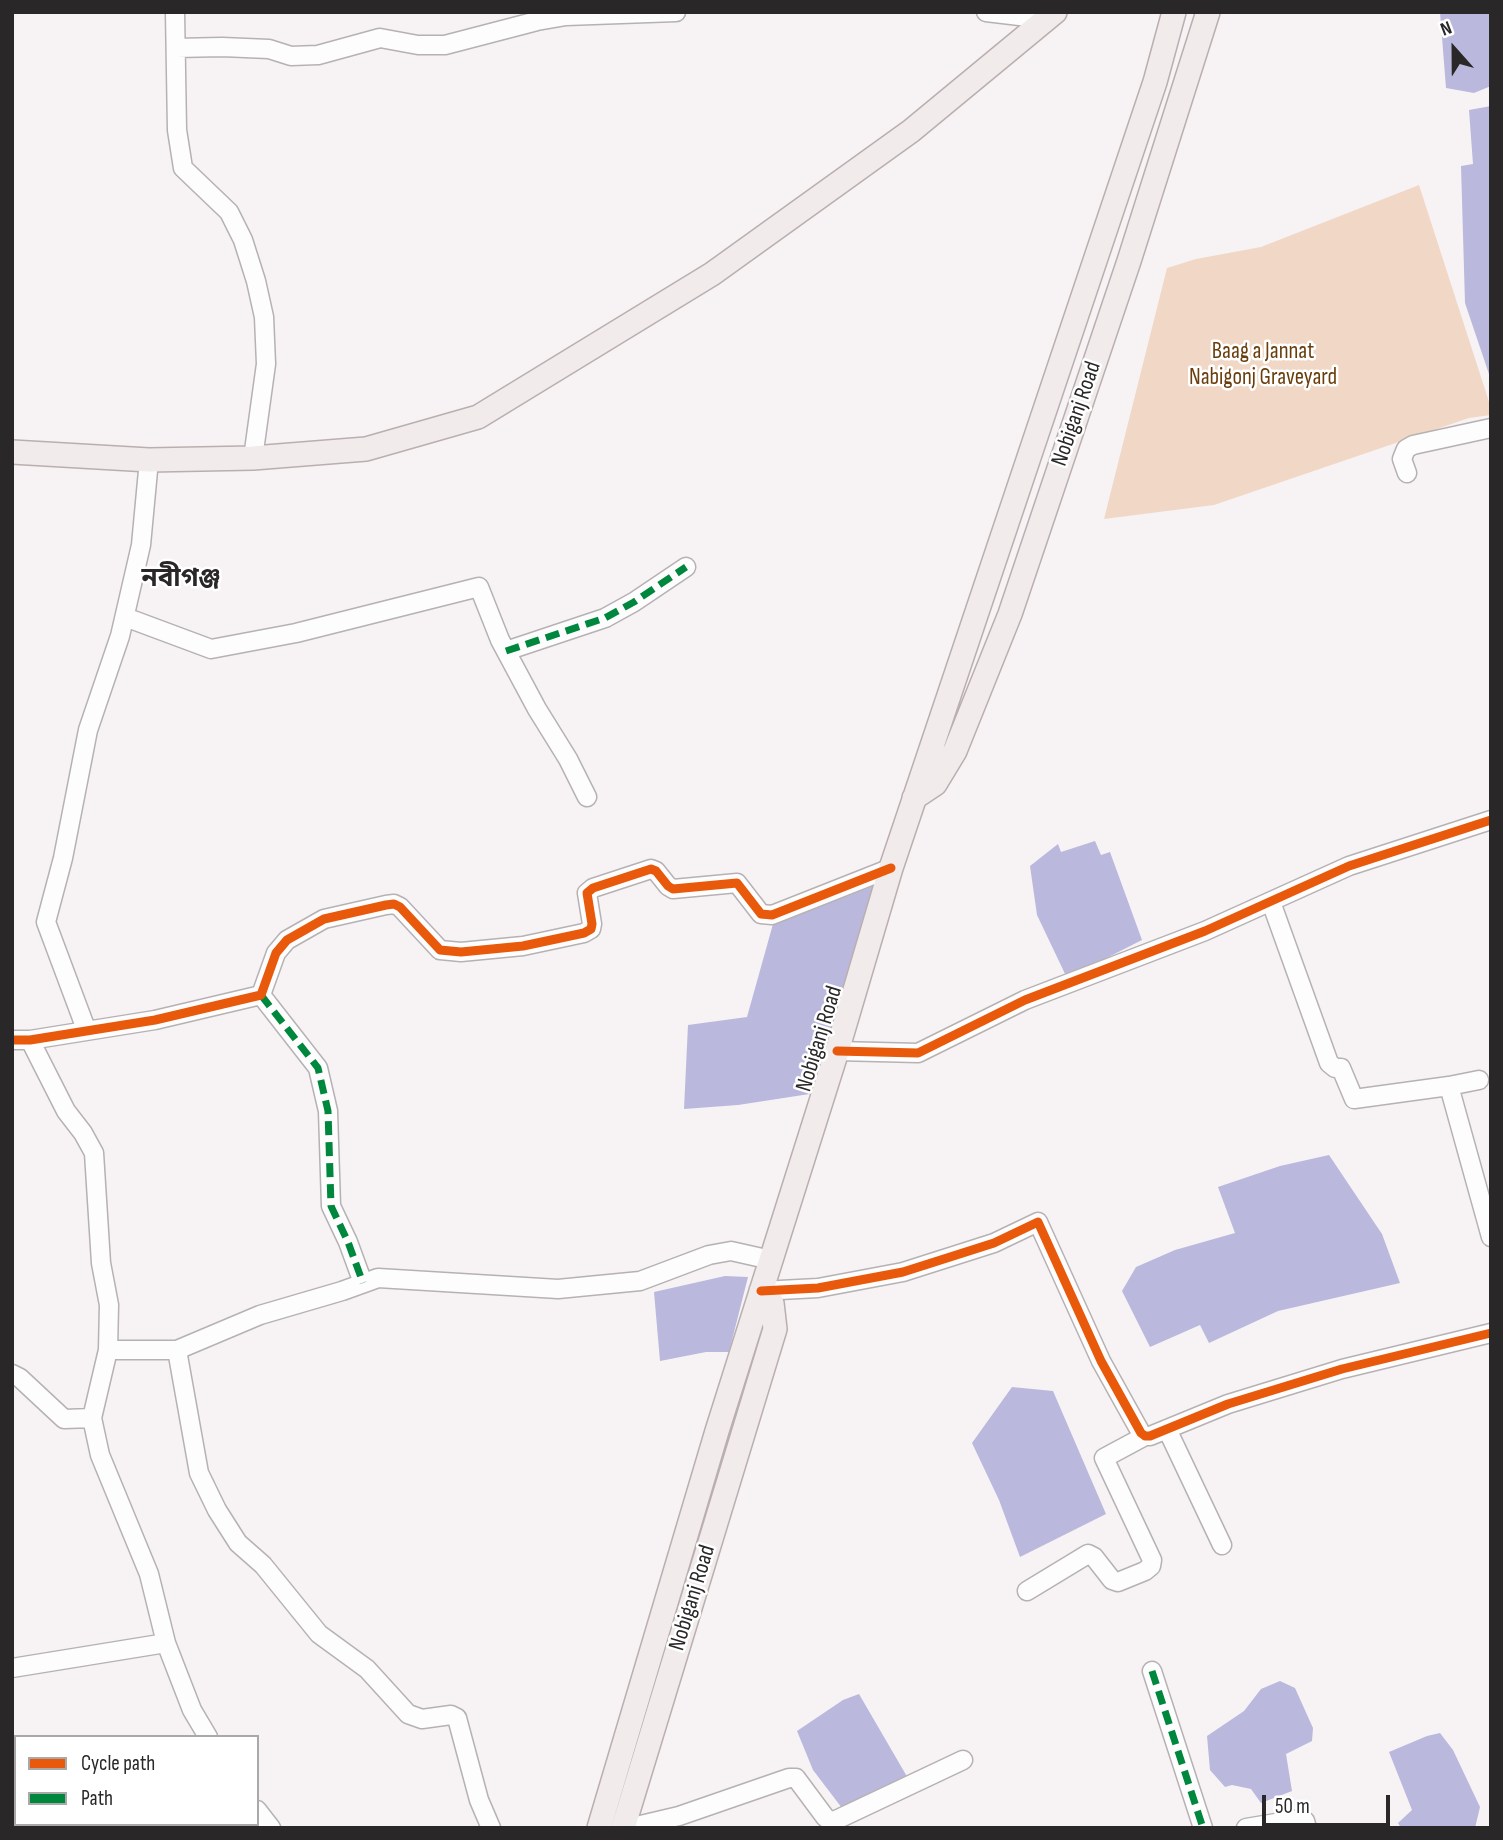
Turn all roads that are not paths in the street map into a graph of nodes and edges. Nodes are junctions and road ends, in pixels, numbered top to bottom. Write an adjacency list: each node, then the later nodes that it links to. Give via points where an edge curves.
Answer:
1 (176, 12): 7 (street)
2 (676, 12): 7 (street, via 566,16 445,45 380,38 318,55 290,56 269,49)
3 (986, 12): 6 (street)
4 (1174, 12): 17 (main road, Nobiganj Road, via 1155,82)
5 (1208, 12): 17 (main road, Nobiganj Road, via 1010,614 956,751 935,783)
6 (1050, 16): 10 (main road, via 911,131 712,274 478,417 366,449)
7 (176, 48): 10 (street, via 177,130 183,168 229,212 243,240 264,317 265,363)
8 (1491, 428): 12 (street, via 1413,445 1402,459)
9 (12, 452): 11 (main road)
10 (253, 458): 11 (main road)
11 (149, 460): 14 (street, via 141,545)
12 (1407, 473)
13 (686, 567): 15 (street, via 604,618)
14 (125, 617): 15 (street, via 211,649 296,634 479,587); 22 (street, via 88,730 46,922)
15 (506, 651): 16 (street)
16 (587, 797)
17 (914, 798): 19 (main road, Nobiganj Road)
18 (1491, 820): 20 (street, via 1349,866)
19 (891, 868): 21 (street, via 772,915 761,914 737,883 673,889 650,869 587,892 592,924 584,933 523,946 461,952 440,950 400,907 386,905 324,919 287,940 276,953); 24 (main road, Nobiganj Road)
20 (1271, 902): 24 (street, via 1025,1000 918,1054); 26 (street, via 1329,1063 1341,1068 1354,1099)
21 (261, 995): 22 (street, via 155,1020); 29 (street, via 318,1068 328,1111 331,1206)
22 (86, 1029): 23 (street)
23 (21, 1040): 32 (street, via 94,1153)
24 (837, 1051): 28 (main road, Nobiganj Road)
25 (1479, 1080): 26 (street)
26 (1450, 1086): 27 (street)
27 (1491, 1237)
28 (771, 1260): 29 (street, via 731,1251 640,1281 558,1289 378,1278); 30 (main road, Nobiganj Road)
29 (363, 1283): 33 (street, via 260,1315)
30 (761, 1291): 37 (street, via 818,1288 903,1272 994,1243 1038,1222 1101,1361); 46 (main road, Nobiganj Road); 47 (main road, Nobiganj Road, via 772,1303 775,1329)
31 (1491, 1333): 36 (street, via 1342,1369 1227,1404)
32 (108, 1350): 33 (street); 35 (street)
33 (177, 1350): 45 (street, via 200,1473 238,1543 319,1634 367,1669 408,1714 422,1719 457,1718)
34 (12, 1374): 35 (street, via 64,1419)
35 (92, 1418): 40 (street, via 100,1455 149,1574)
36 (1167, 1429): 37 (street); 38 (street)
37 (1145, 1436): 39 (street, via 1104,1458 1151,1566 1118,1582 1088,1554)
38 (1222, 1545)
39 (1027, 1591)
40 (166, 1643): 41 (street); 43 (street)
41 (12, 1668)
42 (1152, 1671): 48 (street)
43 (207, 1735)
44 (963, 1760): 47 (street, via 836,1820 825,1817 796,1778 789,1777 679,1815)
45 (491, 1828)
46 (599, 1828)
47 (625, 1828)
48 (1203, 1828)
49 (1246, 1828): 50 (street, via 1300,1819)
50 (1307, 1828)

